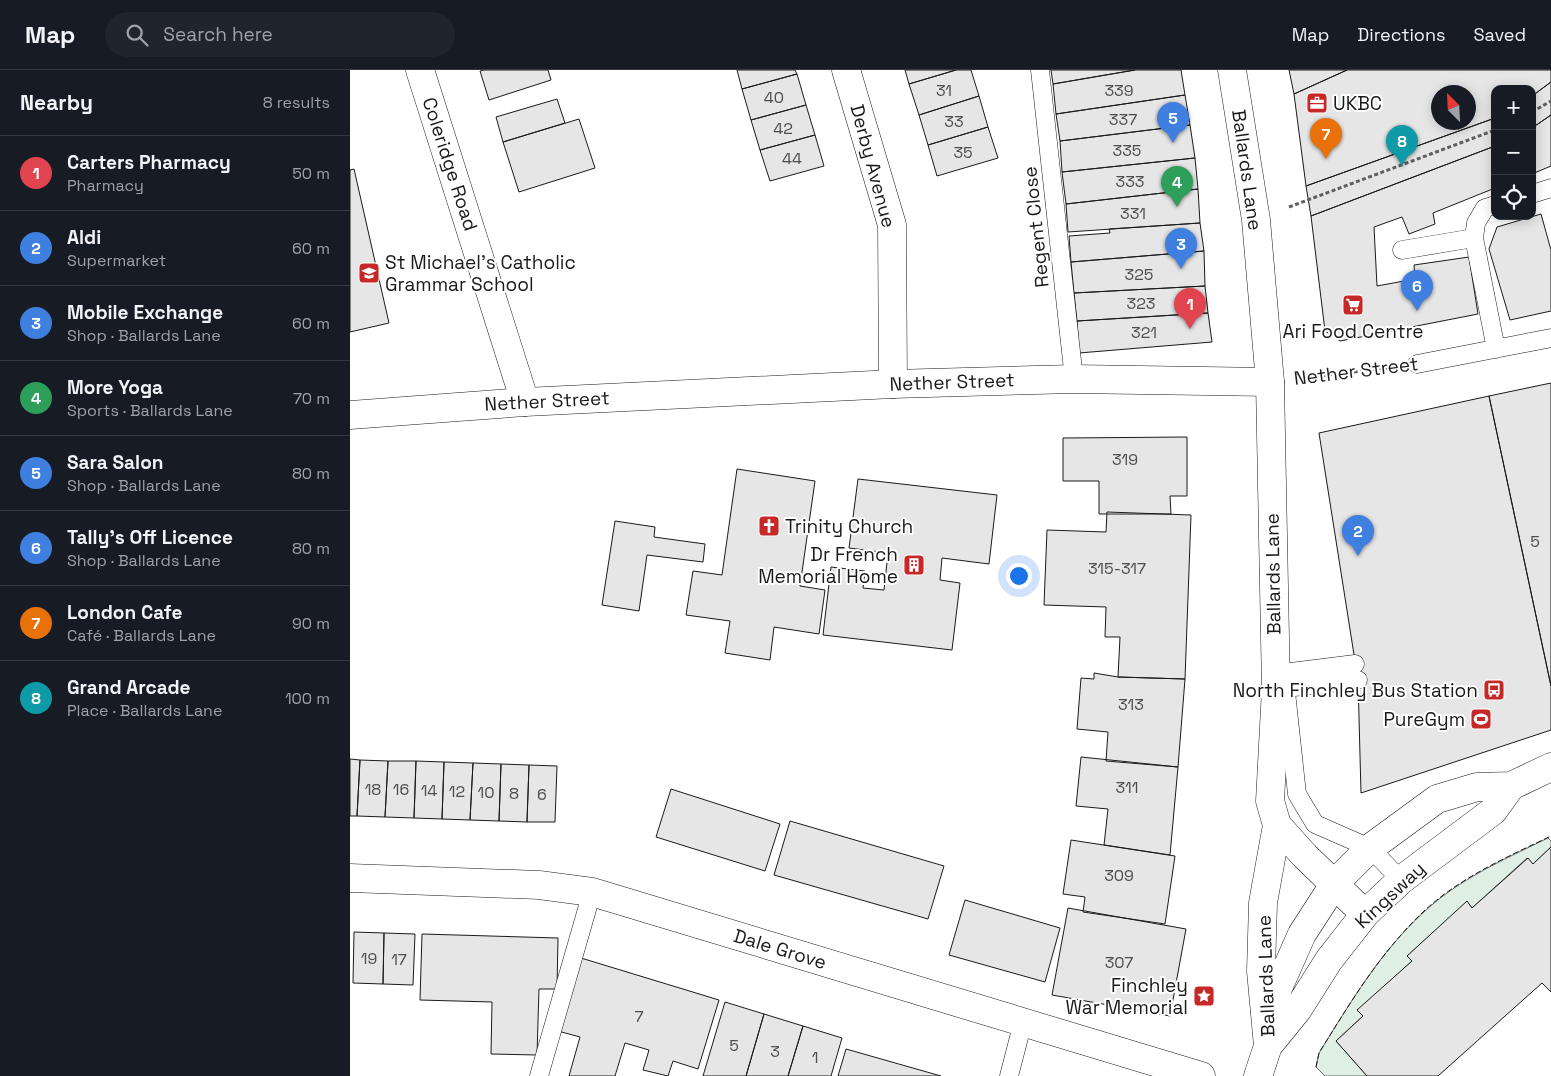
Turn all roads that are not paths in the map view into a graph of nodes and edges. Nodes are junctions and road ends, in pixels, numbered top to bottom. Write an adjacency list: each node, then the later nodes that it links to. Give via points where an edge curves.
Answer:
1 (420, 70): 16 (street, Coleridge Road)
2 (846, 70): 15 (street, Derby Avenue, via 892,225)
3 (1040, 70): 13 (lane, Regent Close)
4 (1232, 70): 14 (street, Ballards Lane, via 1256,220)
5 (1551, 188): 6 (lane)
6 (1536, 193)
7 (1491, 207): 8 (lane, via 1485,208 1476,223)
8 (1474, 238): 9 (lane); 11 (lane)
9 (1402, 250)
10 (1551, 338): 11 (lane, Nether Street)
11 (1496, 349): 12 (lane, Nether Street)
12 (1417, 364)
13 (1074, 379): 14 (street, Nether Street); 15 (street, Nether Street)
14 (1270, 382): 19 (street, Ballards Lane)
15 (893, 384): 16 (street, Nether Street)
16 (525, 402): 17 (street, Nether Street)
17 (350, 415)
18 (1356, 672): 19 (lane)
19 (1279, 684): 22 (street, Ballards Lane, via 1270,801); 23 (lane, via 1297,794 1315,824)
20 (1551, 767): 21 (street, Kingsway)
21 (1511, 786): 23 (street, Kingsway, via 1477,787 1437,799); 25 (street, Kingsway, via 1493,811)
22 (1277, 825): 26 (street); 29 (street, Ballards Lane, via 1263,903 1261,971)
23 (1370, 848): 25 (lane); 26 (street, Kingsway)
24 (350, 878): 27 (street, Dale Grove, via 539,885)
25 (1401, 880): 28 (street, Kingsway)
26 (1335, 883): 28 (street); 29 (street, Kingsway, via 1290,957)
27 (592, 892): 30 (street, Dale Grove); 32 (lane)
28 (1365, 914): 31 (street, Kingsway, via 1328,960 1298,1008)
29 (1266, 1014): 31 (street, Ballards Lane)
30 (1023, 1022): 33 (lane); 34 (street, Dale Grove)
31 (1268, 1046): 35 (street, Ballards Lane)
32 (539, 1076)
33 (1009, 1076)
34 (1201, 1076)
35 (1258, 1076)

